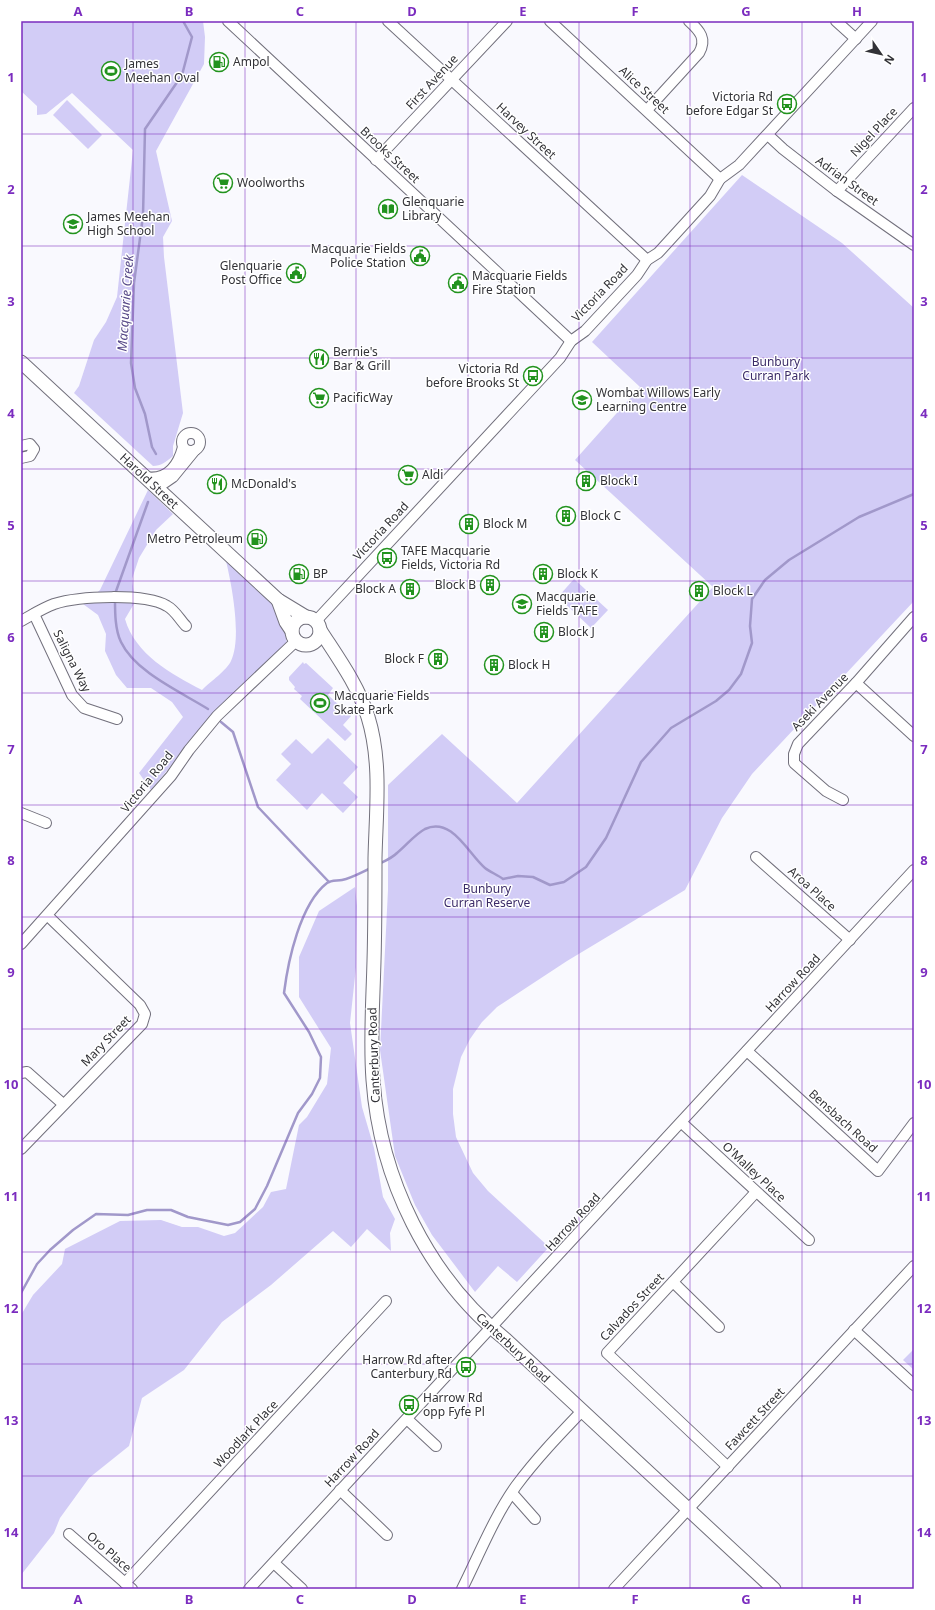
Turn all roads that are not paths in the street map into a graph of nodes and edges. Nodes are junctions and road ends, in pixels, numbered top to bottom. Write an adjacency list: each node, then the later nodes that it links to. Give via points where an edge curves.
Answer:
1 (228, 21): 13 (street, Brooks Street)
2 (388, 21): 9 (street, Harvey Street)
3 (506, 21): 9 (street, First Avenue)
4 (550, 21): 11 (street, Alice Street)
5 (689, 21): 11 (street, via 700,31 703,45 699,53)
6 (836, 21): 8 (street)
7 (872, 21): 8 (street, Victoria Road)
8 (856, 39): 12 (street, Victoria Road)
9 (451, 80): 13 (street, First Avenue); 17 (street, Harvey Street)
10 (914, 108): 15 (street, Nigel Place)
11 (647, 110): 14 (street, Alice Street)
12 (768, 135): 14 (street, Victoria Road, via 739,165); 15 (street, Adrian Street, via 783,150)
13 (376, 160): 18 (street, Brooks Street)
14 (720, 179): 17 (street, Victoria Road, via 710,196 658,253)
15 (837, 191): 16 (street, Adrian Street)
16 (913, 242)
17 (646, 260): 18 (street, Victoria Road, via 637,275 590,325)
18 (570, 341): 31 (street, Victoria Road, via 560,358)
19 (23, 367): 25 (main road, Harold Street, via 145,477)
20 (21, 446): 23 (street, via 30,444 34,449 30,456)
21 (183, 447): 22 (street, via 188,451); 22 (street, via 183,438 193,433 200,442); 25 (street, via 179,460)
22 (195, 450): 24 (street)
23 (21, 458)
24 (173, 477): 25 (street); 26 (street, via 169,493)
25 (160, 482): 26 (main road, Harold Street)
26 (172, 502): 27 (main road, Harold Street)
27 (278, 600): 31 (main road, Harold Street); 33 (main road, Harold Street, via 286,622)
28 (34, 614): 30 (street); 32 (street, via 66,601 140,597 166,605); 36 (street, Saligna Way, via 72,695 84,708)
29 (914, 617): 35 (street, Aseki Avenue)
30 (21, 620)
31 (314, 623): 33 (main road, via 316,640); 33 (main road, via 296,621); 34 (main road, Canterbury Road)
32 (186, 626)
33 (298, 639): 34 (main road, Canterbury Road); 43 (street, Victoria Road, via 217,716 171,776)
34 (339, 661): 58 (main road, Canterbury Road, via 349,675 368,717 375,745 377,776 371,1025 373,1081 384,1150 406,1210 427,1249 463,1300)
35 (856, 683): 37 (street); 38 (street, Aseki Avenue, via 798,744 794,754 794,763 826,791)
36 (118, 719)
37 (914, 736)
38 (843, 800)
39 (21, 813): 40 (street)
40 (46, 823)
41 (756, 857): 44 (street, Aroa Place)
42 (914, 870): 44 (street, Harrow Road)
43 (48, 916): 45 (street, Victoria Road); 48 (street, Mary Street, via 140,1006 145,1014 142,1024)
44 (850, 940): 46 (street, Harrow Road)
45 (21, 944)
46 (747, 1051): 49 (street, Harrow Road); 50 (street, Bensbach Road, via 878,1171)
47 (21, 1073): 48 (street, via 27,1072)
48 (63, 1104): 51 (street, Mary Street)
49 (682, 1123): 52 (street, O'Malley Place); 58 (street, Harrow Road)
50 (914, 1123)
51 (21, 1149)
52 (756, 1192): 53 (street, O'Malley Place); 55 (street, Calvados Street)
53 (809, 1240)
54 (914, 1266): 59 (street, Fawcett Street)
55 (673, 1282): 57 (street); 64 (street, Calvados Street, via 607,1353)
56 (386, 1301): 72 (street, Woodlark Place)
57 (720, 1327)
58 (492, 1328): 61 (main road, Canterbury Road); 62 (street, Harrow Road)
59 (854, 1330): 60 (street); 64 (street, Fawcett Street)
60 (914, 1385)
61 (582, 1411): 66 (street, via 545,1450); 67 (main road, Canterbury Road)
62 (407, 1419): 63 (street); 65 (street, Harrow Road)
63 (436, 1446)
64 (728, 1466): 67 (street, Fawcett Street)
65 (340, 1490): 70 (street); 71 (street, Harrow Road)
66 (512, 1493): 68 (street); 75 (street)
67 (688, 1510): 76 (street, Fawcett Street); 77 (main road, Canterbury Road)
68 (535, 1519)
69 (69, 1534): 72 (street, Oro Place)
70 (387, 1535)
71 (274, 1563): 73 (street, Harrow Road); 74 (street)
72 (129, 1586)
73 (249, 1589)
74 (302, 1589)
75 (462, 1589)
76 (614, 1589)
77 (774, 1589)

